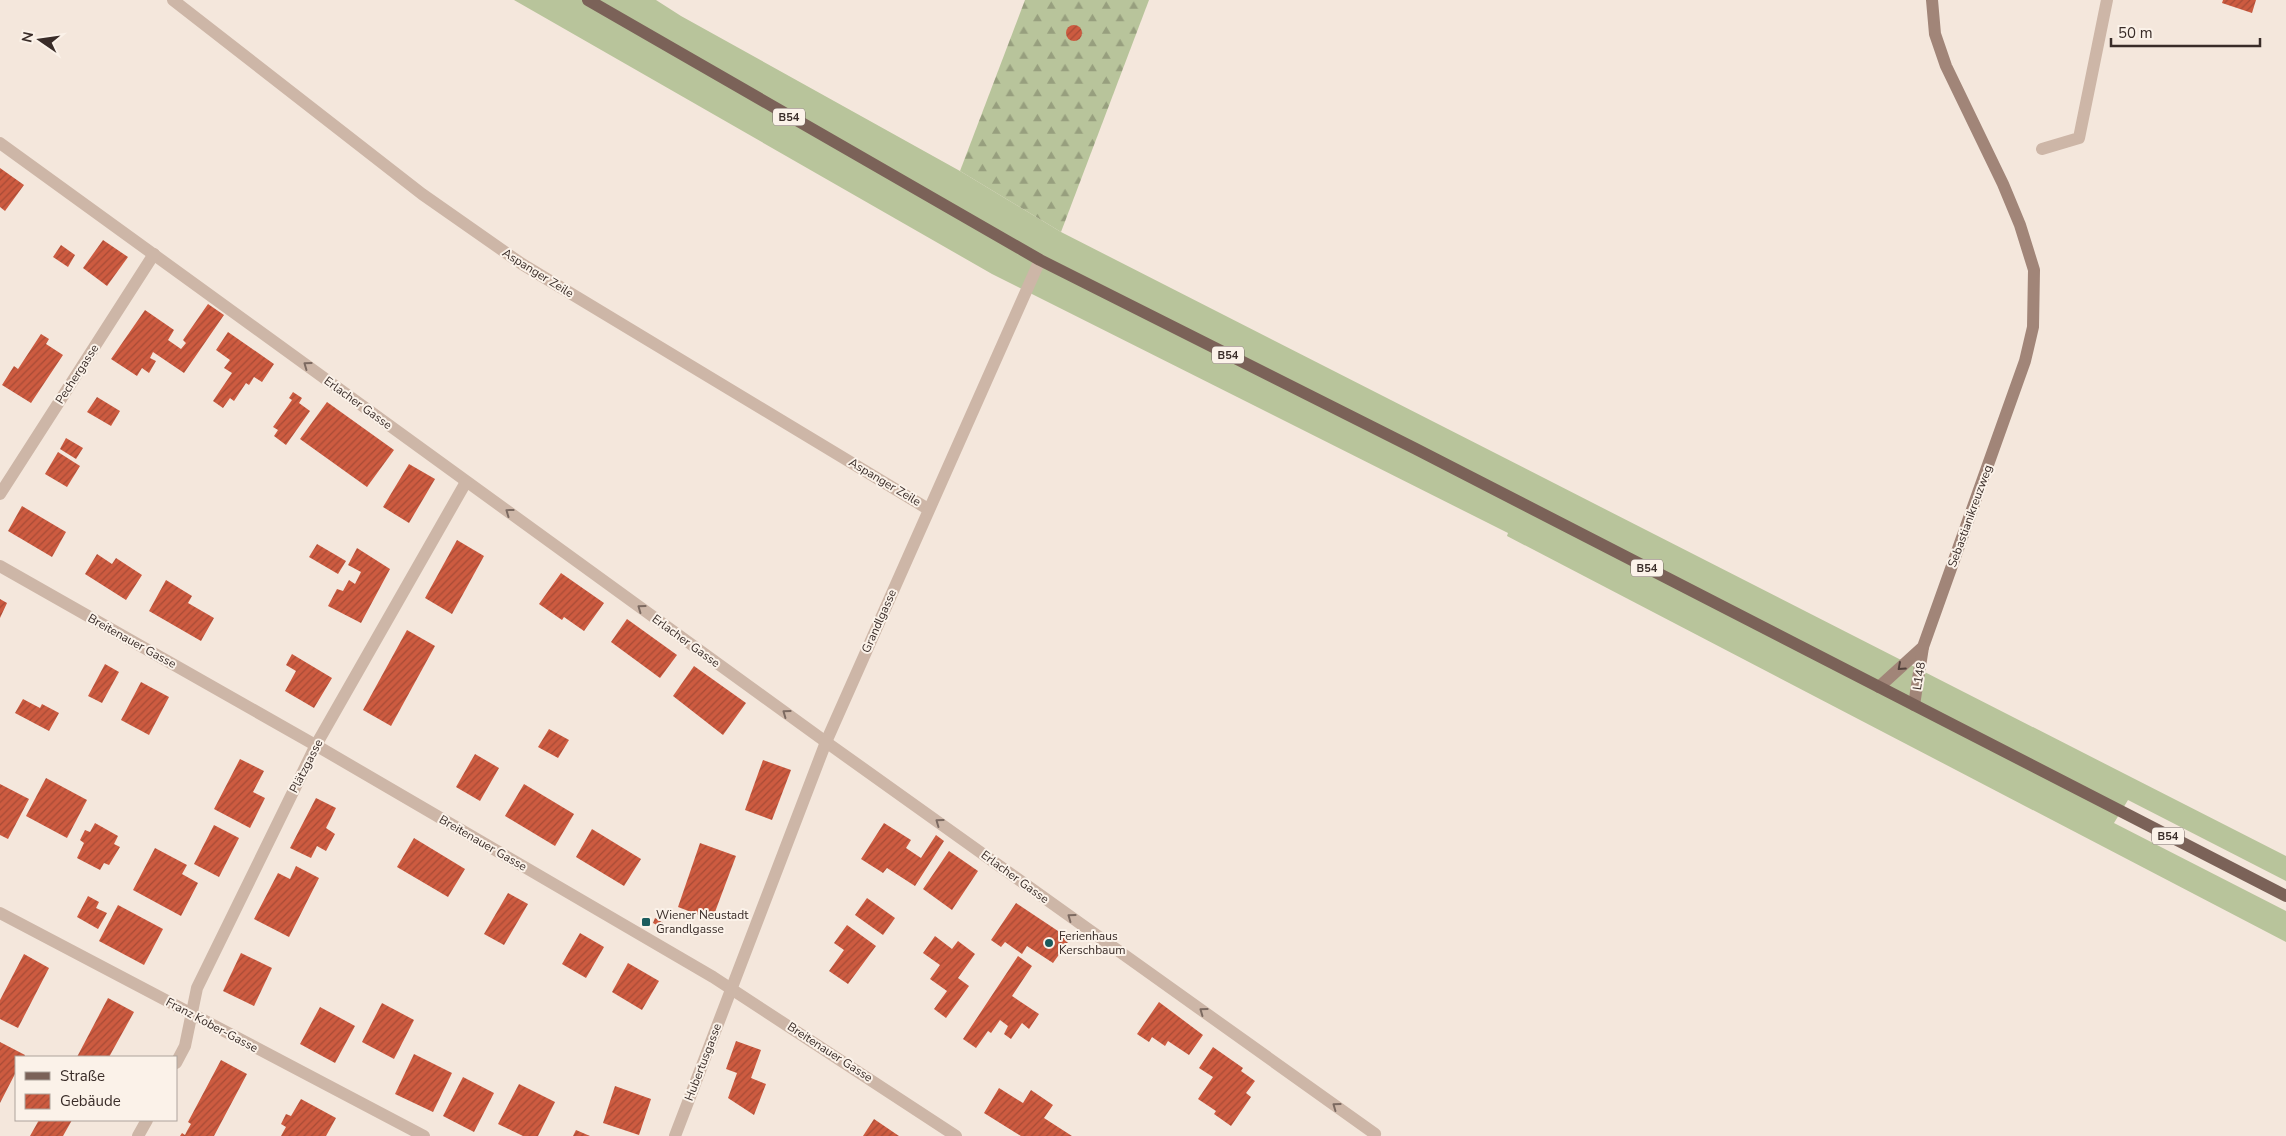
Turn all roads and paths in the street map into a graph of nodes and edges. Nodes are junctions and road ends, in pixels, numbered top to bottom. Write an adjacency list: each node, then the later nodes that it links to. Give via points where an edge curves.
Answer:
1 (173, 0): 11 (street, Aspanger Zeile, via 422,194 522,264)
2 (588, 0): 8 (main road, B54)
3 (1932, 0): 13 (main road, Sebastianikreuzweg / L148, via 1935,34 1946,66 2003,184 2034,270 2033,328 2025,361)
4 (2107, 0): 6 (street, via 2079,138)
5 (0, 144): 7 (street, Erlacher Gasse)
6 (2042, 149)
7 (154, 254): 9 (street, Erlacher Gasse, one-way to 7); 10 (street, Pechergasse)
8 (1040, 260): 11 (street, Grandlgasse); 14 (main road, B54)
9 (466, 482): 16 (street, Erlacher Gasse, one-way to 9); 17 (street, Plätzgasse)
10 (0, 494)
11 (928, 509): 16 (street, Grandlgasse)
12 (0, 566): 17 (street, Breitenauer Gasse)
13 (1923, 647): 14 (main road, Sebastianikreuzweg / L148, one-way to 14); 15 (main road, L148)
14 (1879, 687): 15 (main road, B54)
15 (1914, 705): 18 (main road, B54)
16 (826, 742): 20 (street, Grandlgasse); 24 (street, Erlacher Gasse, one-way to 16)
17 (316, 745): 20 (street, Breitenauer Gasse); 21 (street, Plätzgasse, via 197,988)
18 (2286, 896)
19 (0, 913): 21 (street, Franz Kober-Gasse)
20 (731, 988): 27 (street, Hubertusgasse); 28 (street, Breitenauer Gasse)
21 (192, 1015): 22 (street, Plätzgasse, via 185,1046); 26 (street, Franz Kober-Gasse)
22 (178, 1059)
23 (146, 1121): 25 (street)
24 (1375, 1135)
25 (138, 1136)
26 (424, 1136)
27 (675, 1136)
28 (956, 1136)

